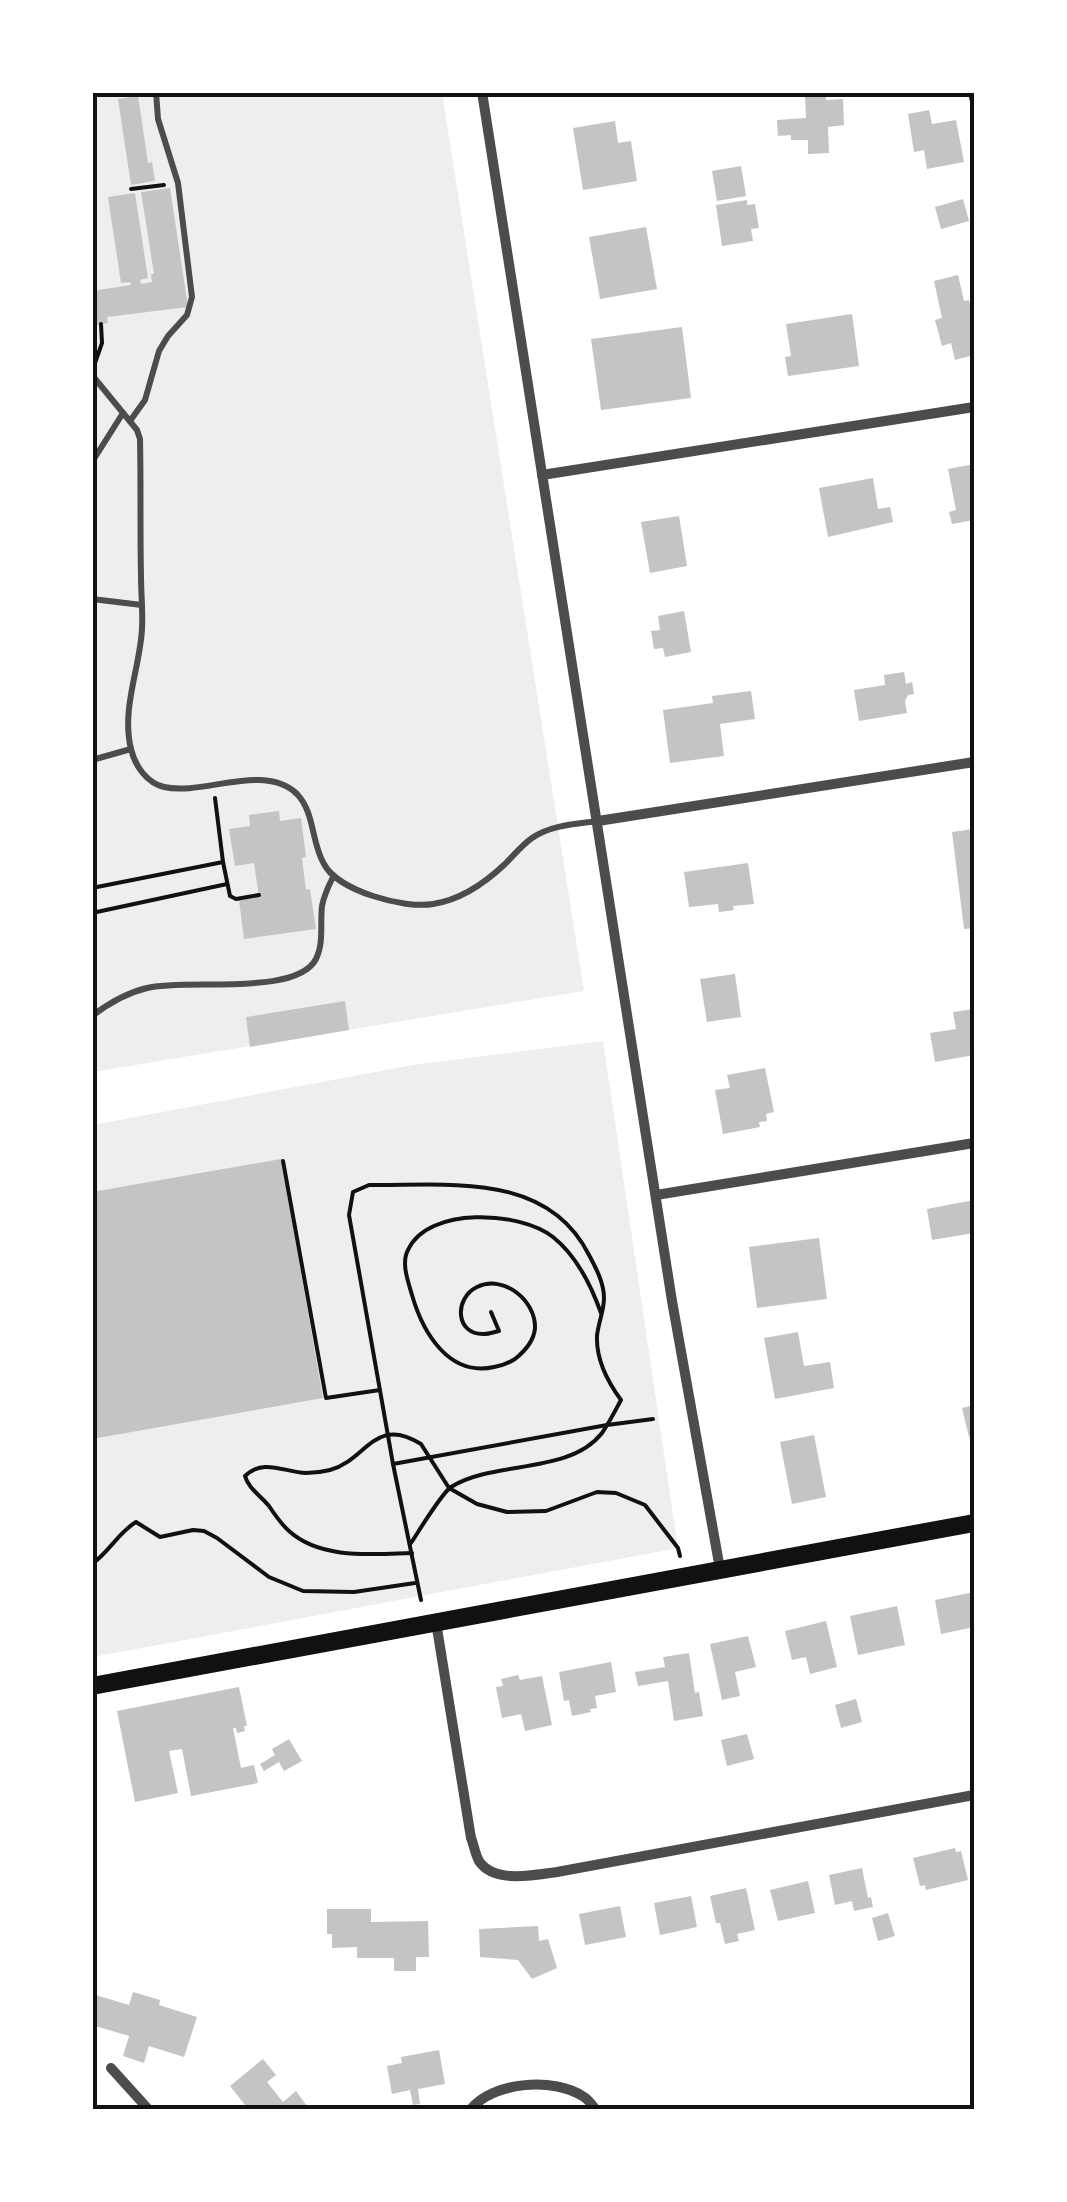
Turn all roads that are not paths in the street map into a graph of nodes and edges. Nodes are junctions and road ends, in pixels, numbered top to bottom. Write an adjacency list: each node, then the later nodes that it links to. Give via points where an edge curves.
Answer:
1 (156, 92): 6 (lane, via 178,183 191,307 159,350 145,400)
2 (482, 92): 8 (street)
3 (92, 376): 5 (lane)
4 (974, 407): 8 (street)
5 (123, 412): 6 (lane); 7 (lane)
6 (130, 421): 10 (lane, via 140,439)
7 (92, 462)
8 (542, 475): 14 (street)
9 (92, 599): 10 (lane)
10 (142, 605): 11 (lane, via 128,720)
11 (131, 749): 12 (lane); 15 (lane, via 144,775 176,788 262,781 294,791)
12 (92, 760)
13 (974, 762): 14 (street)
14 (598, 821): 15 (lane, via 532,838 489,878 435,904 396,903); 18 (street)
15 (333, 878): 16 (lane, via 316,959 300,974 273,982 148,988)
16 (92, 1016)
17 (974, 1143): 18 (street)
18 (656, 1195): 20 (street)
19 (974, 1522): 20 (main road)
20 (720, 1569): 21 (main road)
21 (436, 1622): 22 (main road); 23 (street, via 471,1838 492,1872 557,1872)
22 (92, 1686)
23 (974, 1795)
24 (111, 2068): 25 (street)
25 (148, 2110)
26 (470, 2110): 27 (street, via 506,2087 549,2084 584,2097)
27 (596, 2110)

